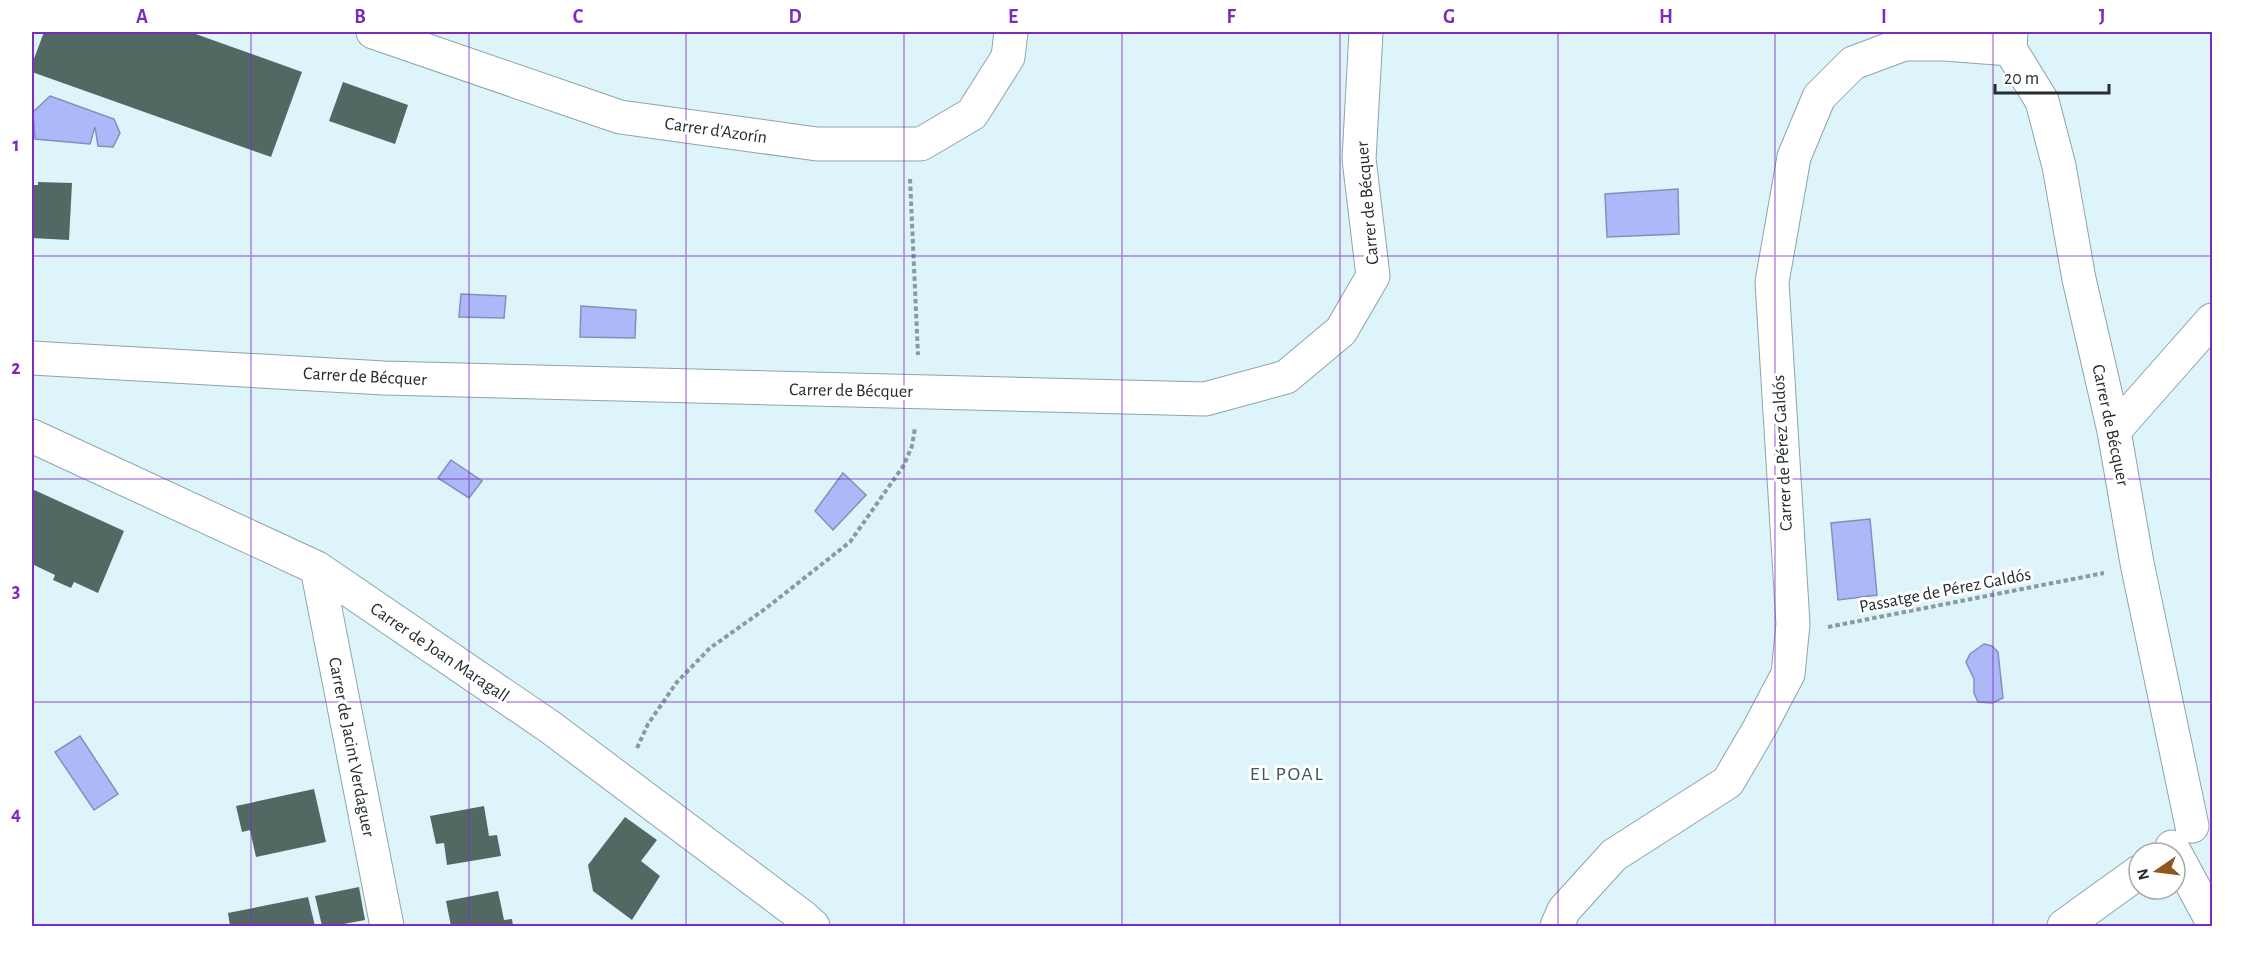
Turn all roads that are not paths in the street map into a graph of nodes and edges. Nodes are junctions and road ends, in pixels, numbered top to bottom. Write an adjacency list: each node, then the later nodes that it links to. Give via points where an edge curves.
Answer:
1 (373, 32): 2 (street, Carrer d'Azorín, via 620,117 817,144 921,144 972,114 1008,57)
2 (1011, 32)
3 (1366, 32): 6 (street, Carrer de Bécquer, via 1359,159 1373,276 1341,331 1286,377 1205,399 384,378)
4 (2011, 40): 7 (street, Carrer de Bécquer, via 2042,101); 15 (street, Carrer de Pérez Galdós, via 1904,44 1853,63 1819,98 1794,157 1773,282 1793,624 1788,674 1728,782 1614,855 1564,910)
5 (2212, 320): 7 (street)
6 (32, 358)
7 (2114, 431): 10 (street, Carrer de Bécquer)
8 (32, 436): 9 (street, Carrer de Joan Maragall)
9 (317, 568): 13 (street, Carrer de Jacint Verdaguer); 14 (street, Carrer de Joan Maragall, via 550,727)
10 (2185, 834): 12 (street, Carrer de Bécquer)
11 (2127, 881): 16 (street)
12 (2212, 921)
13 (387, 927)
14 (813, 927)
15 (1557, 927)
16 (2064, 927)

